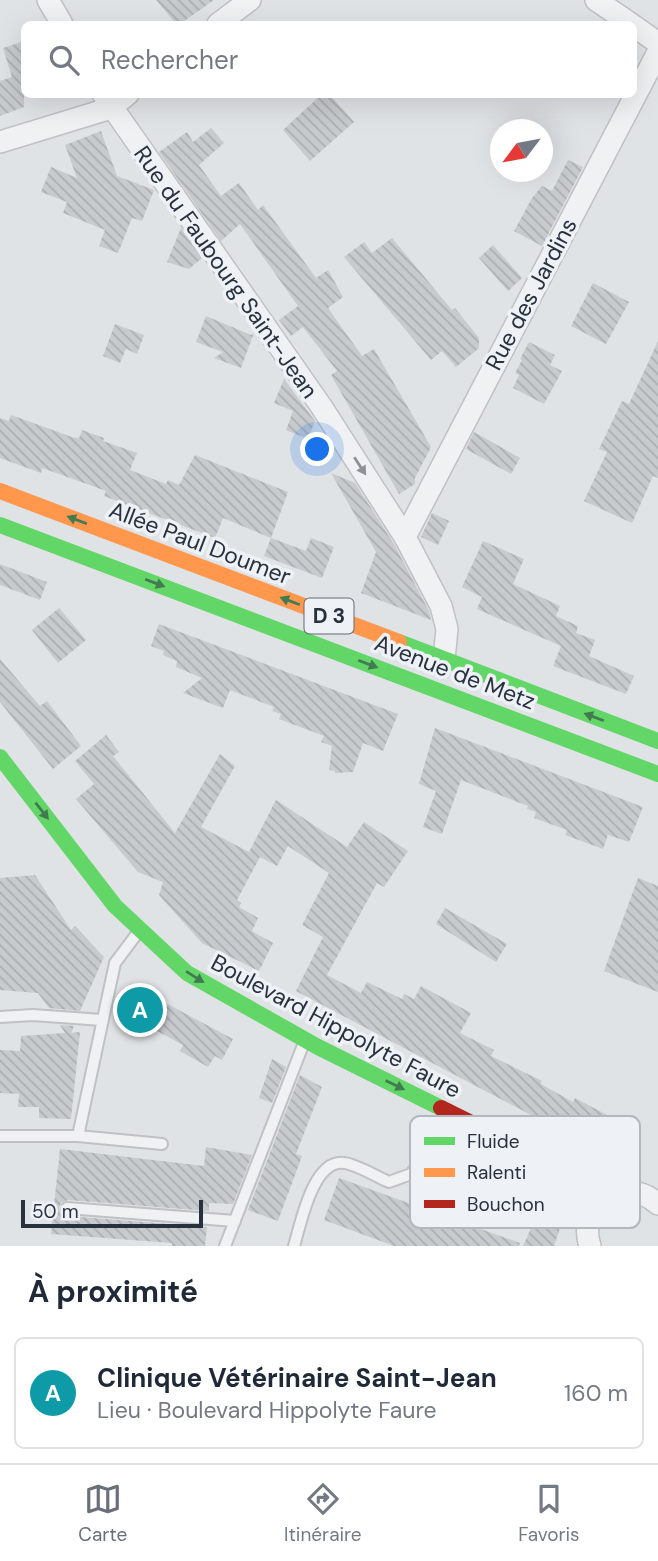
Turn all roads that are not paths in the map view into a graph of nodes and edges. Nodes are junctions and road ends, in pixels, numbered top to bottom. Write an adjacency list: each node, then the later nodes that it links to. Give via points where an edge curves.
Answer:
1 (48, 0): 4 (street)
2 (250, 0): 5 (street)
3 (596, 0): 6 (street)
4 (60, 21)
5 (222, 21)
6 (626, 21)
7 (637, 28): 8 (street)
8 (658, 43)
9 (658, 52): 10 (street, Rue des Jardins)
10 (637, 92)
11 (634, 98): 16 (street, Rue des Jardins)
12 (107, 101): 13 (street); 16 (street, Rue du Faubourg Saint-Jean, one-way to 16, via 321,406)
13 (0, 142)
14 (0, 491): 17 (main road, Allée Paul Doumer / D 3, one-way to 14)
15 (0, 525): 20 (main road, Avenue de Metz / D 3, one-way to 20)
16 (405, 537): 17 (street, Rue du Faubourg Saint-Jean, via 441,607 447,629)
17 (444, 659): 18 (main road, Allée Paul Doumer / D 3, one-way to 17)
18 (658, 741)
19 (0, 757): 21 (main road, Boulevard Hippolyte Faure, one-way to 21, via 115,906)
20 (658, 774)
21 (140, 929): 23 (lane, via 115,963); 24 (main road, Boulevard Hippolyte Faure, one-way to 24, via 187,973)
22 (0, 1017): 23 (lane, via 33,1014)
23 (102, 1020): 27 (lane)
24 (304, 1040): 25 (main road, Boulevard Hippolyte Faure, one-way to 25); 33 (lane)
25 (455, 1115)
26 (0, 1136): 27 (lane)
27 (78, 1136): 28 (lane)
28 (162, 1144)
29 (410, 1174): 36 (lane, via 390,1182 343,1162 326,1167 317,1177)
30 (640, 1194): 31 (street)
31 (658, 1204)
32 (67, 1208): 33 (lane)
33 (234, 1221): 35 (lane)
34 (588, 1228): 37 (street)
35 (225, 1246)
36 (293, 1246)
37 (590, 1246)

